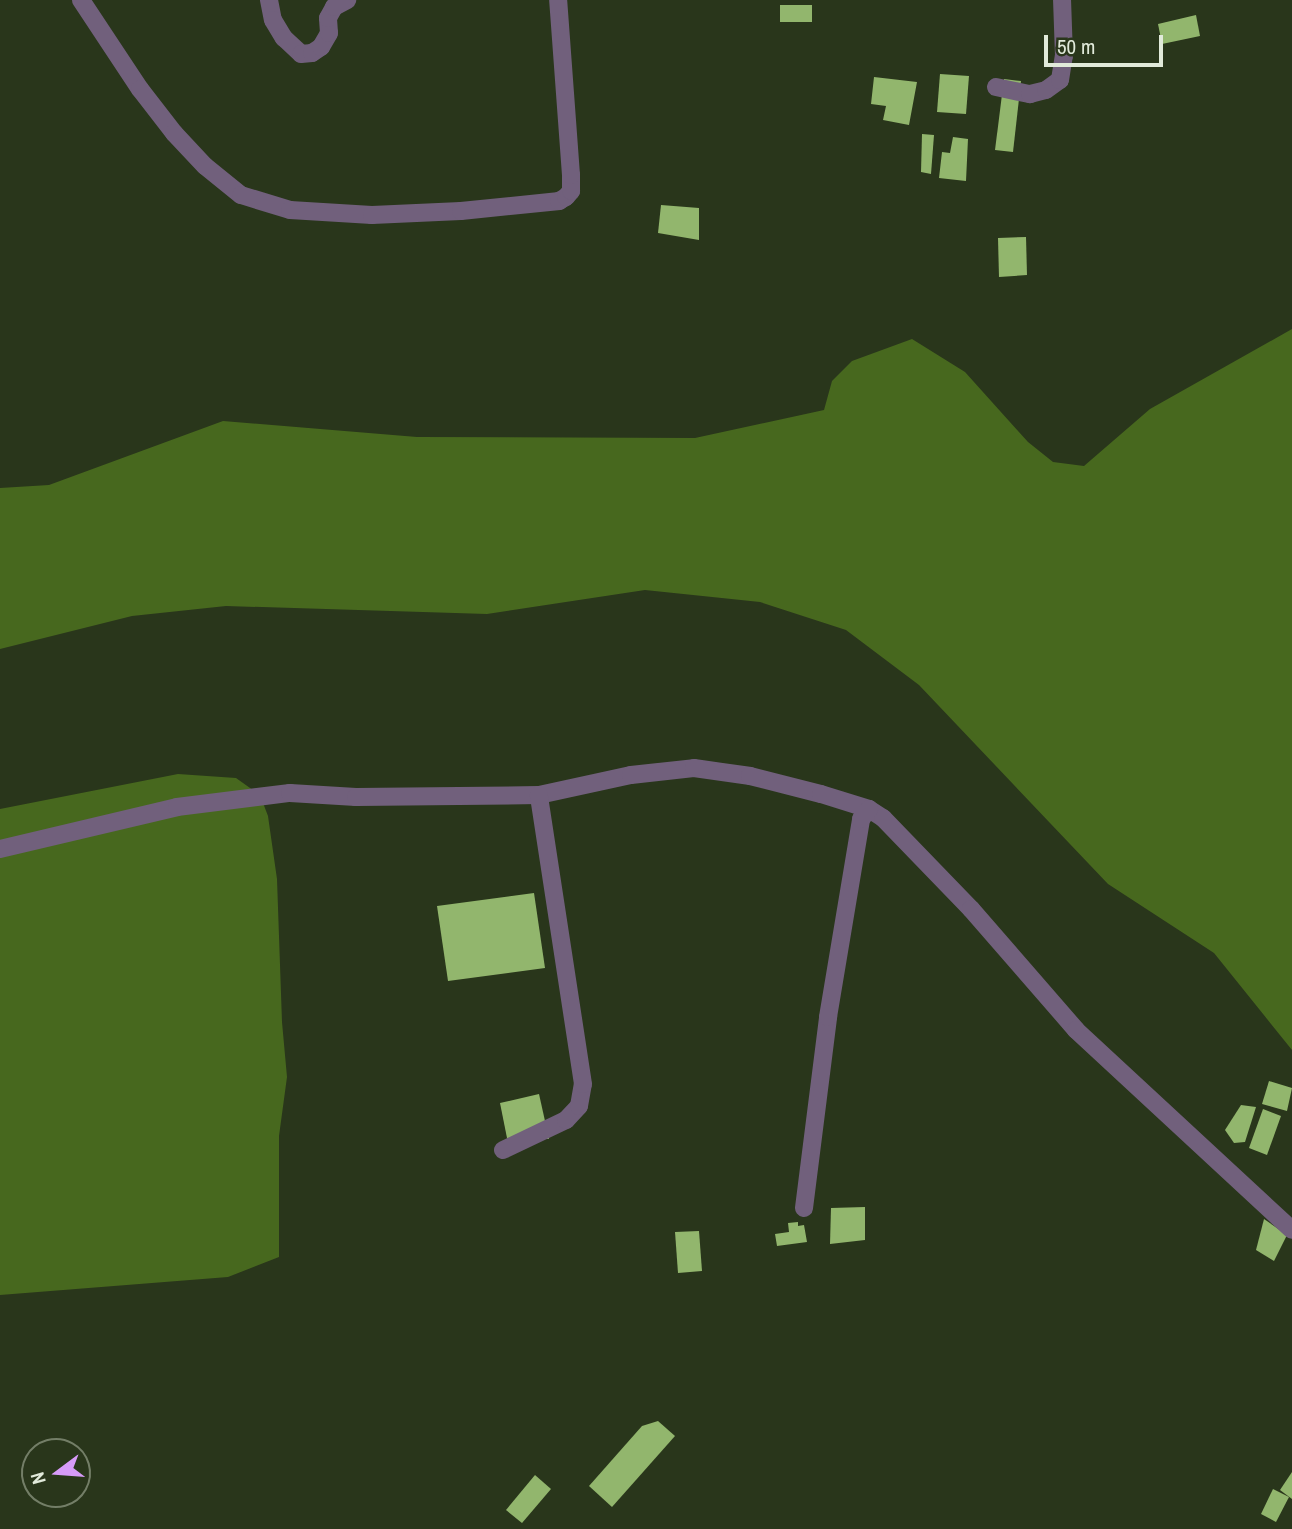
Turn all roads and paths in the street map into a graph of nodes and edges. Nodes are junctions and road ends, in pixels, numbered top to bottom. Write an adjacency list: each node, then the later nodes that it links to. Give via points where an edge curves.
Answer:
1 (81, 0): 4 (street, via 174,133 241,195 290,210 372,215 461,211 566,197 571,191 571,175)
2 (269, 0): 3 (street, via 273,20 301,54 321,47 329,33 327,18)
3 (347, 0)
4 (558, 0)
5 (1062, 0): 6 (street, via 1060,80 1030,94)
6 (996, 87)
7 (539, 795): 8 (street, via 631,775 694,768 750,776); 9 (street, via 290,793 177,807); 10 (street, via 583,1084 579,1106 566,1120)
8 (869, 809): 11 (street, via 861,819 828,1017); 12 (street, via 971,909 1076,1030)
9 (0, 849)
10 (503, 1150)
11 (804, 1208)
12 (1292, 1230)

